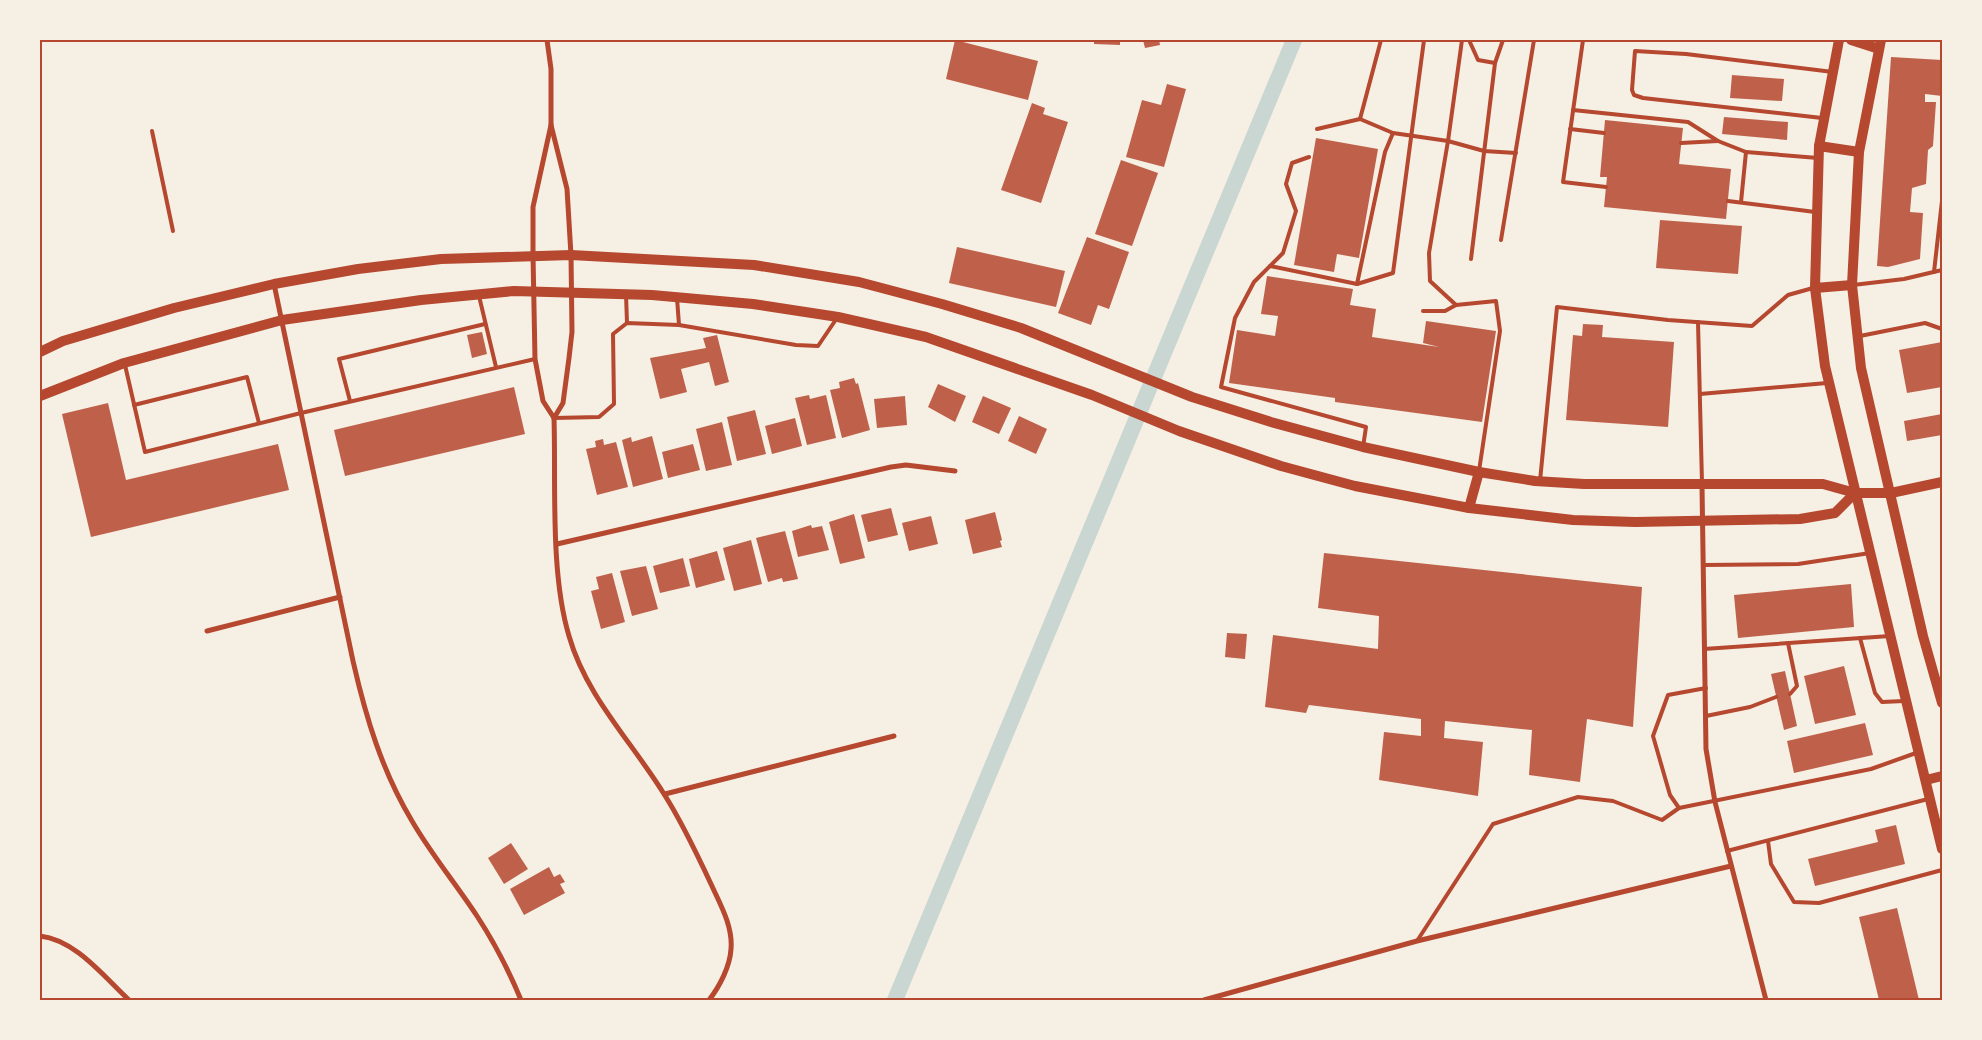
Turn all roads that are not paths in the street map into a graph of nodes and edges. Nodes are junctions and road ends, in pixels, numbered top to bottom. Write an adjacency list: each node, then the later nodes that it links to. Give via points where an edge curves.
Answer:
1 (547, 40): 17 (street)
2 (1381, 40): 16 (lane)
3 (1424, 40): 23 (lane)
4 (1462, 40): 24 (lane)
5 (1469, 40): 12 (lane, via 1478,60)
6 (1502, 40): 12 (lane)
7 (1534, 40): 31 (lane)
8 (1583, 40): 14 (lane)
9 (1839, 40): 13 (main road)
10 (1851, 40): 11 (main road)
11 (1880, 44): 30 (main road)
12 (1495, 63): 28 (lane)
13 (1833, 72): 15 (main road); 15 (lane, via 1636,51 1634,95)
14 (1573, 110): 19 (lane); 25 (lane, via 1688,122)
15 (1824, 118): 27 (main road)
16 (1360, 119): 18 (lane); 21 (lane)
17 (552, 125): 41 (street, via 533,208); 42 (street, via 568,189)
18 (1317, 128)
19 (1570, 129): 22 (lane); 34 (lane, via 1563,182)
20 (152, 131): 39 (lane)
21 (1393, 133): 23 (lane); 48 (lane, via 1385,152)
22 (1604, 133)
23 (1412, 134): 24 (lane); 48 (lane, via 1393,273)
24 (1448, 141): 28 (lane); 56 (lane, via 1429,253 1430,281)
25 (1718, 141): 26 (lane); 29 (lane)
26 (1681, 142)
27 (1819, 146): 30 (main road); 33 (main road)
28 (1484, 151): 31 (lane); 43 (lane)
29 (1746, 152): 33 (lane); 36 (lane)
30 (1859, 152): 49 (main road)
31 (1516, 153): 40 (lane)
32 (1309, 157): 44 (lane, via 1292,163 1286,184 1296,211 1283,253)
33 (1818, 158): 38 (main road)
34 (1606, 187)
35 (1728, 201): 36 (lane)
36 (1741, 202): 38 (lane)
37 (1942, 202): 46 (lane)
38 (1817, 213): 50 (main road)
39 (173, 231)
40 (1501, 240)
41 (533, 255): 42 (main road); 47 (main road, via 441,258); 51 (street)
42 (571, 255): 52 (street); 78 (main road, via 754,265 859,282 1021,328 1192,397)
43 (1470, 259)
44 (1270, 266): 48 (lane); 78 (lane, via 1254,282 1235,318 1221,387 1366,427)
45 (1942, 270): 46 (lane)
46 (1934, 272): 49 (lane)
47 (274, 284): 59 (street); 66 (main road, via 174,308)
48 (1357, 284)
49 (1852, 285): 50 (main road); 65 (main road)
50 (1816, 288): 60 (lane, via 1788,295 1752,326); 70 (main road)
51 (534, 292): 52 (main road); 53 (main road); 67 (street)
52 (571, 293): 54 (main road); 76 (street, via 572,332 563,403)
53 (479, 294): 59 (main road); 62 (lane)
54 (626, 294): 55 (main road); 61 (lane)
55 (677, 297): 58 (main road); 63 (lane)
56 (1456, 305): 57 (lane, via 1445,311); 80 (lane, via 1496,301 1500,331)
57 (1423, 312)
58 (838, 317): 63 (lane, via 818,346 796,346); 86 (main road, via 926,337 1092,394 1179,431 1281,466 1355,486)
59 (282, 320): 68 (main road); 75 (street)
60 (1698, 322): 71 (lane); 81 (lane, via 1557,307)
61 (627, 323): 63 (lane); 76 (lane, via 614,334 614,404 600,416)
62 (486, 324): 69 (lane); 73 (lane, via 339,359)
63 (679, 325)
64 (1942, 329): 65 (lane, via 1925,323)
65 (1857, 336): 85 (main road, via 1861,368)
66 (40, 352)
67 (535, 359): 69 (lane); 76 (street, via 543,401)
68 (124, 363): 72 (main road); 74 (lane)
69 (496, 367): 73 (lane)
70 (1829, 382): 71 (lane); 84 (main road)
71 (1700, 394): 83 (lane)
72 (40, 396)
73 (350, 401): 75 (lane)
74 (134, 405): 77 (lane, via 247,377); 77 (lane, via 145,452)
75 (301, 413): 77 (lane); 93 (street)
76 (554, 418): 88 (street)
77 (258, 423)
78 (1363, 447): 80 (main road)
79 (954, 471): 88 (street, via 922,466 891,467)
80 (1479, 472): 81 (main road); 86 (main road)
81 (1540, 481): 83 (main road)
82 (1942, 482): 85 (main road)
83 (1702, 486): 84 (main road, via 1823,484); 87 (street)
84 (1855, 493): 85 (main road); 87 (main road, via 1835,513 1800,519); 90 (main road)
85 (1891, 493): 103 (main road)
86 (1469, 508): 87 (main road, via 1573,520)
87 (1703, 522): 92 (street)
88 (557, 544): 109 (street, via 568,636 582,670)
89 (1942, 549): 91 (lane)
90 (1870, 553): 92 (lane, via 1798,564); 95 (main road)
91 (1942, 553)
92 (1704, 564): 98 (street)
93 (340, 598): 94 (street); 121 (street, via 363,707 392,786 493,943)
94 (207, 631)
95 (1890, 636): 96 (lane); 102 (main road)
96 (1860, 638): 97 (lane); 102 (lane, via 1875,693 1882,702)
97 (1788, 643): 98 (lane); 100 (lane, via 1797,686)
98 (1704, 649): 99 (street)
99 (1706, 688): 104 (street); 112 (lane, via 1668,695 1653,736 1670,795)
100 (1790, 694)
101 (1776, 697): 104 (lane, via 1750,707)
102 (1905, 701): 106 (main road)
103 (1942, 704)
104 (1706, 716): 111 (street, via 1706,748)
105 (894, 736): 109 (street)
106 (1919, 752): 108 (main road); 111 (lane, via 1871,769)
107 (1942, 776): 108 (main road)
108 (1926, 780): 110 (main road)
109 (665, 794): 122 (street, via 696,852 728,924 731,949 728,962 716,992)
110 (1930, 798): 113 (lane); 114 (main road)
111 (1715, 802): 112 (lane); 115 (street)
112 (1679, 808): 119 (lane, via 1662,820 1613,801 1578,797 1493,824)
113 (1768, 841): 115 (lane); 117 (lane, via 1771,864 1794,902 1819,903)
114 (1942, 849)
115 (1727, 851): 116 (street)
116 (1731, 866): 119 (street); 124 (street)
117 (1942, 870)
118 (40, 936): 120 (street, via 53,938 74,949)
119 (1417, 941): 123 (street)
120 (130, 1000)
121 (521, 1000)
122 (709, 1000)
123 (1204, 1000)
124 (1766, 1000)

